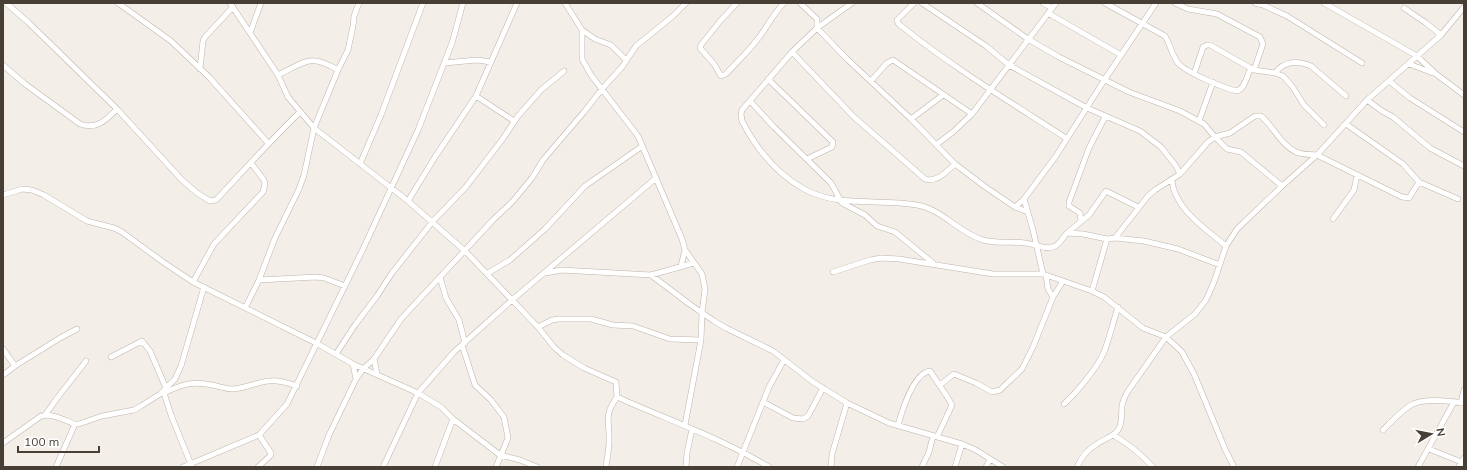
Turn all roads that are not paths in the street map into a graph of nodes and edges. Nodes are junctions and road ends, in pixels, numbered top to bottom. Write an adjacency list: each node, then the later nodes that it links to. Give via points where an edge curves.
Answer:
1 (6, 3): 67 (street)
2 (118, 3): 45 (street, via 171,41)
3 (261, 3): 32 (street)
4 (359, 3): 47 (street, via 348,50)
5 (423, 3): 86 (street)
6 (462, 3): 39 (street, via 452,43)
7 (517, 3): 40 (street)
8 (565, 3): 31 (street)
9 (686, 3): 38 (street, via 636,46)
10 (737, 3): 11 (street, via 700,48 721,76 726,74 753,45)
11 (784, 3)
12 (800, 3): 30 (street, via 817,20)
13 (914, 3): 59 (street, via 897,20 898,23)
14 (922, 3): 44 (street, via 986,46)
15 (977, 3): 34 (street)
16 (1044, 3): 26 (street)
17 (1056, 3): 26 (street)
18 (1105, 3): 29 (street)
19 (1156, 3): 29 (street)
20 (1175, 3): 46 (street, via 1188,9 1217,14 1260,37 1263,44)
21 (1255, 3): 41 (street, via 1287,16)
22 (1324, 3): 37 (street)
23 (849, 4): 30 (street)
24 (232, 5): 32 (street); 45 (street, via 205,37)
25 (1464, 6): 33 (street)
26 (1052, 8): 28 (street)
27 (1404, 8): 33 (street)
28 (1048, 13): 34 (street); 36 (street)
29 (1142, 24): 36 (street); 50 (street, via 1165,36 1179,64)
30 (817, 28): 35 (street); 55 (street)
31 (582, 30): 38 (street, via 610,45); 58 (street, via 582,59)
32 (250, 33): 52 (street)
33 (1441, 35): 37 (street)
34 (1028, 39): 44 (street); 54 (street)
35 (792, 52): 53 (street); 87 (street, via 854,117 925,179 934,180)
36 (1121, 55): 54 (street)
37 (1417, 56): 42 (street); 51 (street)
38 (626, 60): 58 (street)
39 (444, 62): 40 (street); 95 (street, via 418,130)
40 (491, 62): 62 (street)
41 (1362, 63)
42 (1409, 64): 51 (street); 56 (street)
43 (3, 65): 67 (street, via 80,124 88,127 99,124)
44 (1009, 65): 59 (street); 66 (street)
45 (200, 69): 80 (street)
46 (1252, 69): 49 (street); 50 (street, via 1208,45 1203,47); 57 (street, via 1240,90 1234,91)
47 (338, 70): 52 (street, via 329,64 313,60); 76 (street)
48 (564, 72): 72 (street, via 541,90)
49 (1275, 73): 63 (street, via 1290,62 1306,64); 75 (street, via 1288,81 1304,104)
50 (1194, 74): 57 (street)
51 (1436, 74): 61 (street)
52 (278, 75): 68 (street, via 288,96)
53 (768, 79): 65 (street); 84 (street, via 834,142 832,147)
54 (1105, 79): 66 (street); 73 (street, via 1129,92)
55 (871, 81): 60 (street, via 887,63 894,60); 71 (street)
56 (1389, 81): 64 (street); 77 (street, via 1410,98)
57 (1213, 82): 73 (street)
58 (602, 89): 82 (street, via 633,129); 113 (street, via 543,160 517,197)
59 (990, 89): 69 (street); 79 (street)
60 (943, 95): 69 (street); 71 (street)
61 (1464, 95)
62 (476, 96): 72 (street); 99 (street)
63 (1346, 96)
64 (1367, 100): 74 (street); 88 (street, via 1393,117 1430,148)
65 (750, 101): 84 (street); 100 (street, via 742,110 742,120 767,159 804,189)
66 (1087, 108): 70 (street); 79 (street)
67 (117, 109): 85 (street, via 182,180 210,201 216,200)
68 (300, 112): 76 (street); 80 (street)
69 (972, 114): 81 (street)
70 (1105, 117): 89 (street, via 1140,131 1153,140 1168,155); 105 (street, via 1089,148 1069,202 1069,206 1080,214)
71 (912, 119): 81 (street)
72 (514, 121): 106 (street, via 465,188)
73 (1199, 121): 78 (street)
74 (1346, 124): 83 (street); 93 (street, via 1403,164)
75 (1324, 125)
76 (314, 128): 86 (street); 124 (street, via 299,189 275,238)
77 (1464, 132)
78 (1215, 137): 83 (street, via 1230,133 1256,116 1261,116 1296,152); 89 (street); 94 (street, via 1227,149 1243,154)
79 (1066, 138): 97 (street)
80 (268, 143): 85 (street)
81 (937, 144): 87 (street)
82 (641, 147): 91 (street); 119 (street, via 585,186 545,229 510,260)
83 (1317, 155): 90 (street); 94 (street)
84 (807, 160): 100 (street, via 831,183)
85 (251, 163): 126 (street, via 264,180 263,192 214,244)
86 (360, 164): 95 (street)
87 (955, 164): 101 (street)
88 (1464, 166)
89 (1180, 174): 92 (street)
90 (1357, 175): 93 (street, via 1406,199); 104 (street, via 1354,190)
91 (655, 179): 112 (street); 120 (street)
92 (1172, 179): 102 (street, via 1155,190); 111 (street, via 1172,188 1176,196 1190,214)
93 (1419, 182): 98 (street)
94 (1282, 186): 111 (street, via 1246,220)
95 (391, 187): 99 (street); 127 (street)
96 (3, 195): 126 (street, via 22,188 44,195 88,221 122,232)
97 (1024, 199): 101 (street); 103 (street)
98 (1458, 199)
99 (408, 201): 106 (street)
100 (840, 201): 110 (street, via 918,205 934,211 982,240 995,243 1028,243); 115 (street, via 865,215 877,226 895,232)
101 (1015, 207): 103 (street)
102 (1138, 207): 105 (street, via 1106,191 1089,215); 108 (street)
103 (1028, 212): 110 (street)
104 (1333, 219)
105 (1081, 221): 107 (street)
106 (433, 222): 113 (street); 142 (street, via 392,273)
107 (1066, 233): 109 (street); 110 (street, via 1059,244 1052,247)
108 (1115, 238): 109 (street); 116 (street, via 1144,241)
109 (1107, 239): 129 (street)
110 (1037, 246): 122 (street)
111 (1226, 246): 116 (street)
112 (685, 250): 114 (street); 117 (street)
113 (465, 251): 119 (street); 123 (street)
114 (694, 263): 117 (street); 134 (street, via 704,281)
115 (933, 264): 118 (street, via 882,258); 122 (street, via 993,274)
116 (1220, 264): 137 (street, via 1210,292 1201,307)
117 (681, 266): 121 (street)
118 (834, 272)
119 (488, 273): 131 (street)
120 (544, 275): 121 (street, via 561,270); 131 (street)
121 (651, 275): 134 (street)
122 (1045, 275): 125 (street); 130 (street)
123 (440, 277): 140 (street, via 446,298 459,320); 144 (street, via 401,319)
124 (259, 280): 127 (street, via 316,277); 133 (street)
125 (1063, 281): 129 (street); 130 (street)
126 (193, 282): 128 (street)
127 (345, 286): 139 (street)
128 (204, 287): 133 (street); 157 (street, via 181,366 175,378)
129 (1092, 292): 132 (street)
130 (1053, 297): 153 (street, via 1022,369 1000,390 992,392 954,374)
131 (512, 300): 135 (street); 140 (street)
132 (1118, 307): 137 (street, via 1143,328); 164 (street, via 1104,353 1073,396)
133 (244, 308): 139 (street)
134 (702, 312): 138 (street); 146 (street)
135 (538, 327): 138 (street, via 552,320 591,319 613,325 633,326 670,339); 159 (street, via 563,355 584,368 616,382)
136 (77, 329): 148 (street)
137 (1166, 337): 173 (street, via 1128,391 1122,406 1120,427); 202 (street, via 1182,352 1194,374)
138 (700, 340): 168 (street)
139 (316, 344): 142 (street); 154 (street)
140 (463, 344): 158 (street); 179 (street, via 475,385 504,417 508,438)
141 (3, 349): 148 (street)
142 (336, 354): 147 (street)
143 (111, 357): 157 (street, via 142,341 150,351)
144 (374, 359): 149 (street); 151 (street)
145 (86, 360): 165 (street)
146 (784, 360): 155 (street); 160 (street)
147 (353, 364): 149 (street); 152 (street)
148 (15, 366): 150 (street)
149 (363, 369): 151 (street); 152 (street)
150 (3, 374)
151 (377, 374): 158 (street)
152 (356, 379): 186 (street)
153 (940, 385): 169 (street, via 930,371 926,372 910,391); 174 (street, via 952,407)
154 (297, 386): 157 (street, via 269,381 231,389 190,383); 172 (street, via 287,404)
155 (823, 388): 160 (street, via 808,416 803,419 793,418); 162 (street)
156 (1464, 390): 163 (street)
157 (163, 391): 167 (street, via 134,410); 182 (street)
158 (418, 393): 166 (street, via 441,407); 187 (street)
159 (617, 397): 168 (street); 191 (street, via 607,419 609,441)
160 (763, 402): 178 (street)
161 (1454, 402): 163 (street); 171 (street, via 1417,402 1410,405); 177 (street)
162 (847, 403): 169 (street); 195 (street, via 832,454)
163 (1462, 403)
164 (1064, 404)
165 (46, 415): 167 (street); 175 (street, via 36,419)
166 (453, 419): 179 (street); 188 (street)
167 (75, 424): 183 (street)
168 (685, 425): 170 (street)
169 (898, 425): 174 (street)
170 (692, 429): 178 (street); 192 (street)
171 (1383, 430)
172 (259, 435): 182 (street); 185 (street, via 271,455)
173 (1113, 435): 200 (street, via 1096,444); 201 (street, via 1126,442)
174 (935, 436): 176 (street); 196 (street)
175 (3, 443)
176 (962, 444): 180 (street); 197 (street)
177 (1429, 449): 181 (street); 203 (street)
178 (742, 451): 193 (street); 194 (street)
179 (500, 455): 189 (street); 190 (street)
180 (990, 459): 198 (street); 199 (street)
181 (1462, 462)
182 (191, 465): 184 (street)
183 (56, 467)
184 (182, 467)
185 (258, 467)
186 (317, 467)
187 (384, 467)
188 (435, 467)
189 (496, 467)
190 (537, 467)
191 (606, 467)
192 (686, 467)
193 (736, 467)
194 (769, 467)
195 (831, 467)
196 (922, 467)
197 (955, 467)
198 (986, 467)
199 (1003, 467)
200 (1077, 467)
201 (1153, 467)
202 (1234, 467)
203 (1418, 467)

